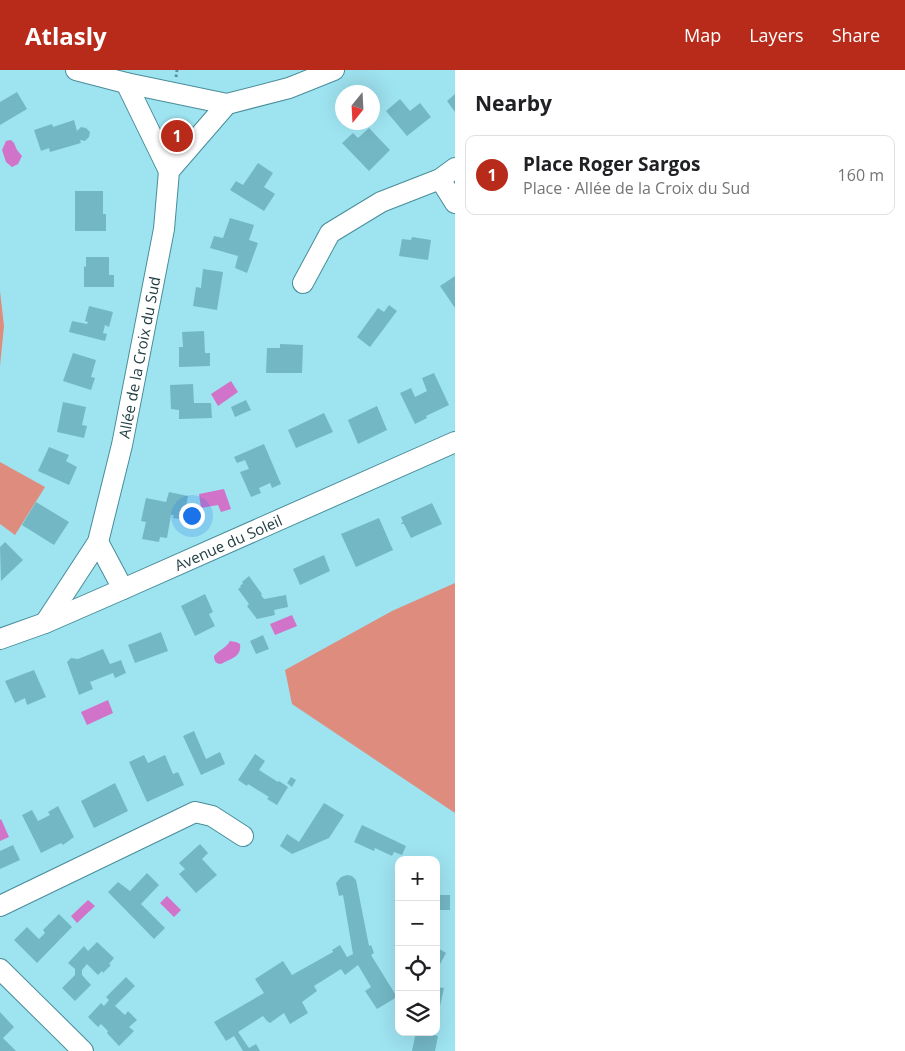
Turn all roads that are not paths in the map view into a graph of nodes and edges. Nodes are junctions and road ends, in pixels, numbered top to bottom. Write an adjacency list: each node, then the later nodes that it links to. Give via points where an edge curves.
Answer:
1 (76, 70): 3 (street)
2 (334, 70): 4 (street, via 288,88)
3 (126, 83): 4 (street); 5 (street)
4 (227, 104): 5 (street)
5 (170, 171): 10 (street, Allée de la Croix du Sud, via 162,239 122,445)
6 (447, 174): 7 (street); 8 (street, via 381,202 330,234)
7 (455, 203)
8 (303, 283)
9 (455, 442): 11 (street, Avenue du Soleil)
10 (98, 542): 11 (street); 12 (street, Allée de la Croix du Sud)
11 (123, 589): 12 (street, Avenue du Soleil)
12 (45, 623): 13 (street, Avenue du Soleil)
13 (0, 639)
14 (243, 836): 15 (street, via 212,816 195,812)
15 (0, 906)
16 (0, 969): 17 (street)
17 (83, 1051)

